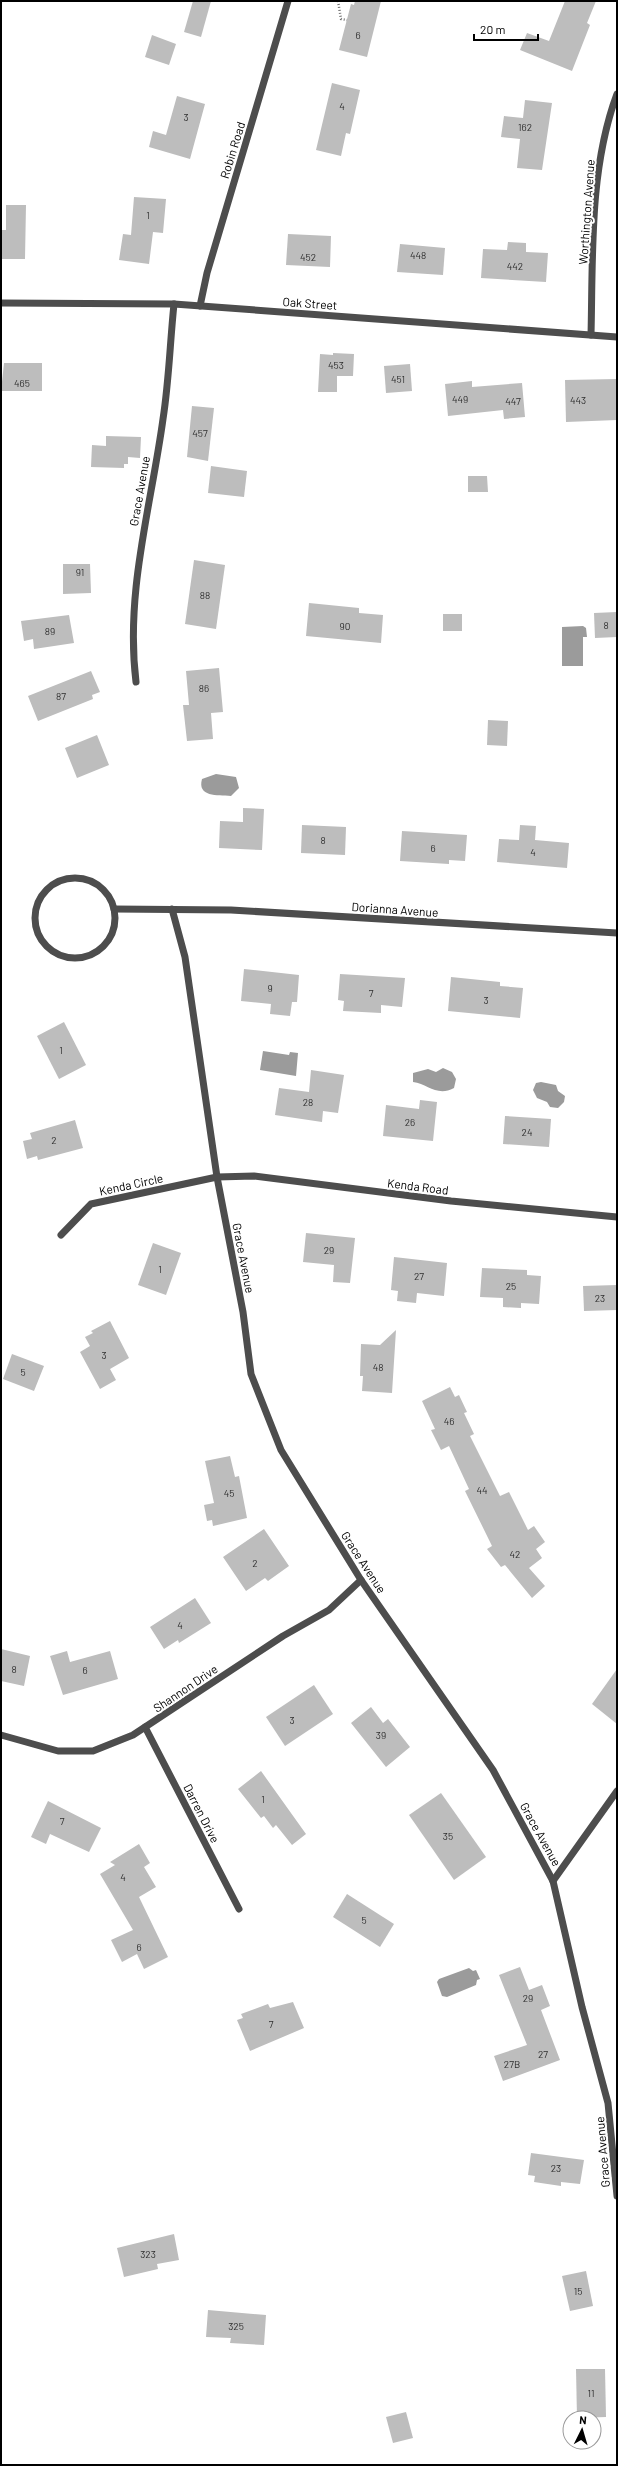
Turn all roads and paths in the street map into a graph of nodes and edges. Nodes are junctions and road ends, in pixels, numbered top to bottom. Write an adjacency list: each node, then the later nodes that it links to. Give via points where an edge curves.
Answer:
1 (288, 1): 7 (street, Robin Road, via 207,273)
2 (338, 1): 3 (path, via 341,19)
3 (347, 20)
4 (617, 94): 8 (street, Worthington Avenue, via 605,131 600,160)
5 (1, 303): 6 (street, Oak Street)
6 (174, 304): 7 (street, Oak Street); 10 (street, Grace Avenue, via 163,418 135,582 132,631)
7 (200, 306): 8 (street, Oak Street)
8 (590, 335): 9 (street, Oak Street)
9 (617, 337)
10 (136, 682)
11 (172, 908): 12 (street, Dorianna Avenue); 13 (street, Dorianna Avenue, via 315,914 374,920); 14 (street, Grace Avenue, via 185,957)
12 (114, 909): 12 (street, via 110,898 90,881 72,878 61,880 51,886 37,903 36,927 48,948 59,955 71,958 84,957 100,948 112,934)
13 (617, 933)
14 (217, 1177): 15 (street, Kenda Road, via 254,1176 451,1201); 16 (street, Kenda Circle, via 91,1204); 17 (street, Grace Avenue, via 243,1312 251,1374 281,1450)
15 (617, 1216)
16 (61, 1235)
17 (361, 1580): 18 (street, Shannon Drive, via 329,1610 283,1636); 21 (street, Grace Avenue, via 493,1770)
18 (145, 1727): 19 (street, Shannon Drive, via 133,1735 93,1751 58,1751); 22 (street, Darren Drive)
19 (1, 1735)
20 (617, 1791): 21 (street)
21 (553, 1881): 23 (street, Grace Avenue, via 582,2008 608,2102)
22 (239, 1909)
23 (617, 2196)

